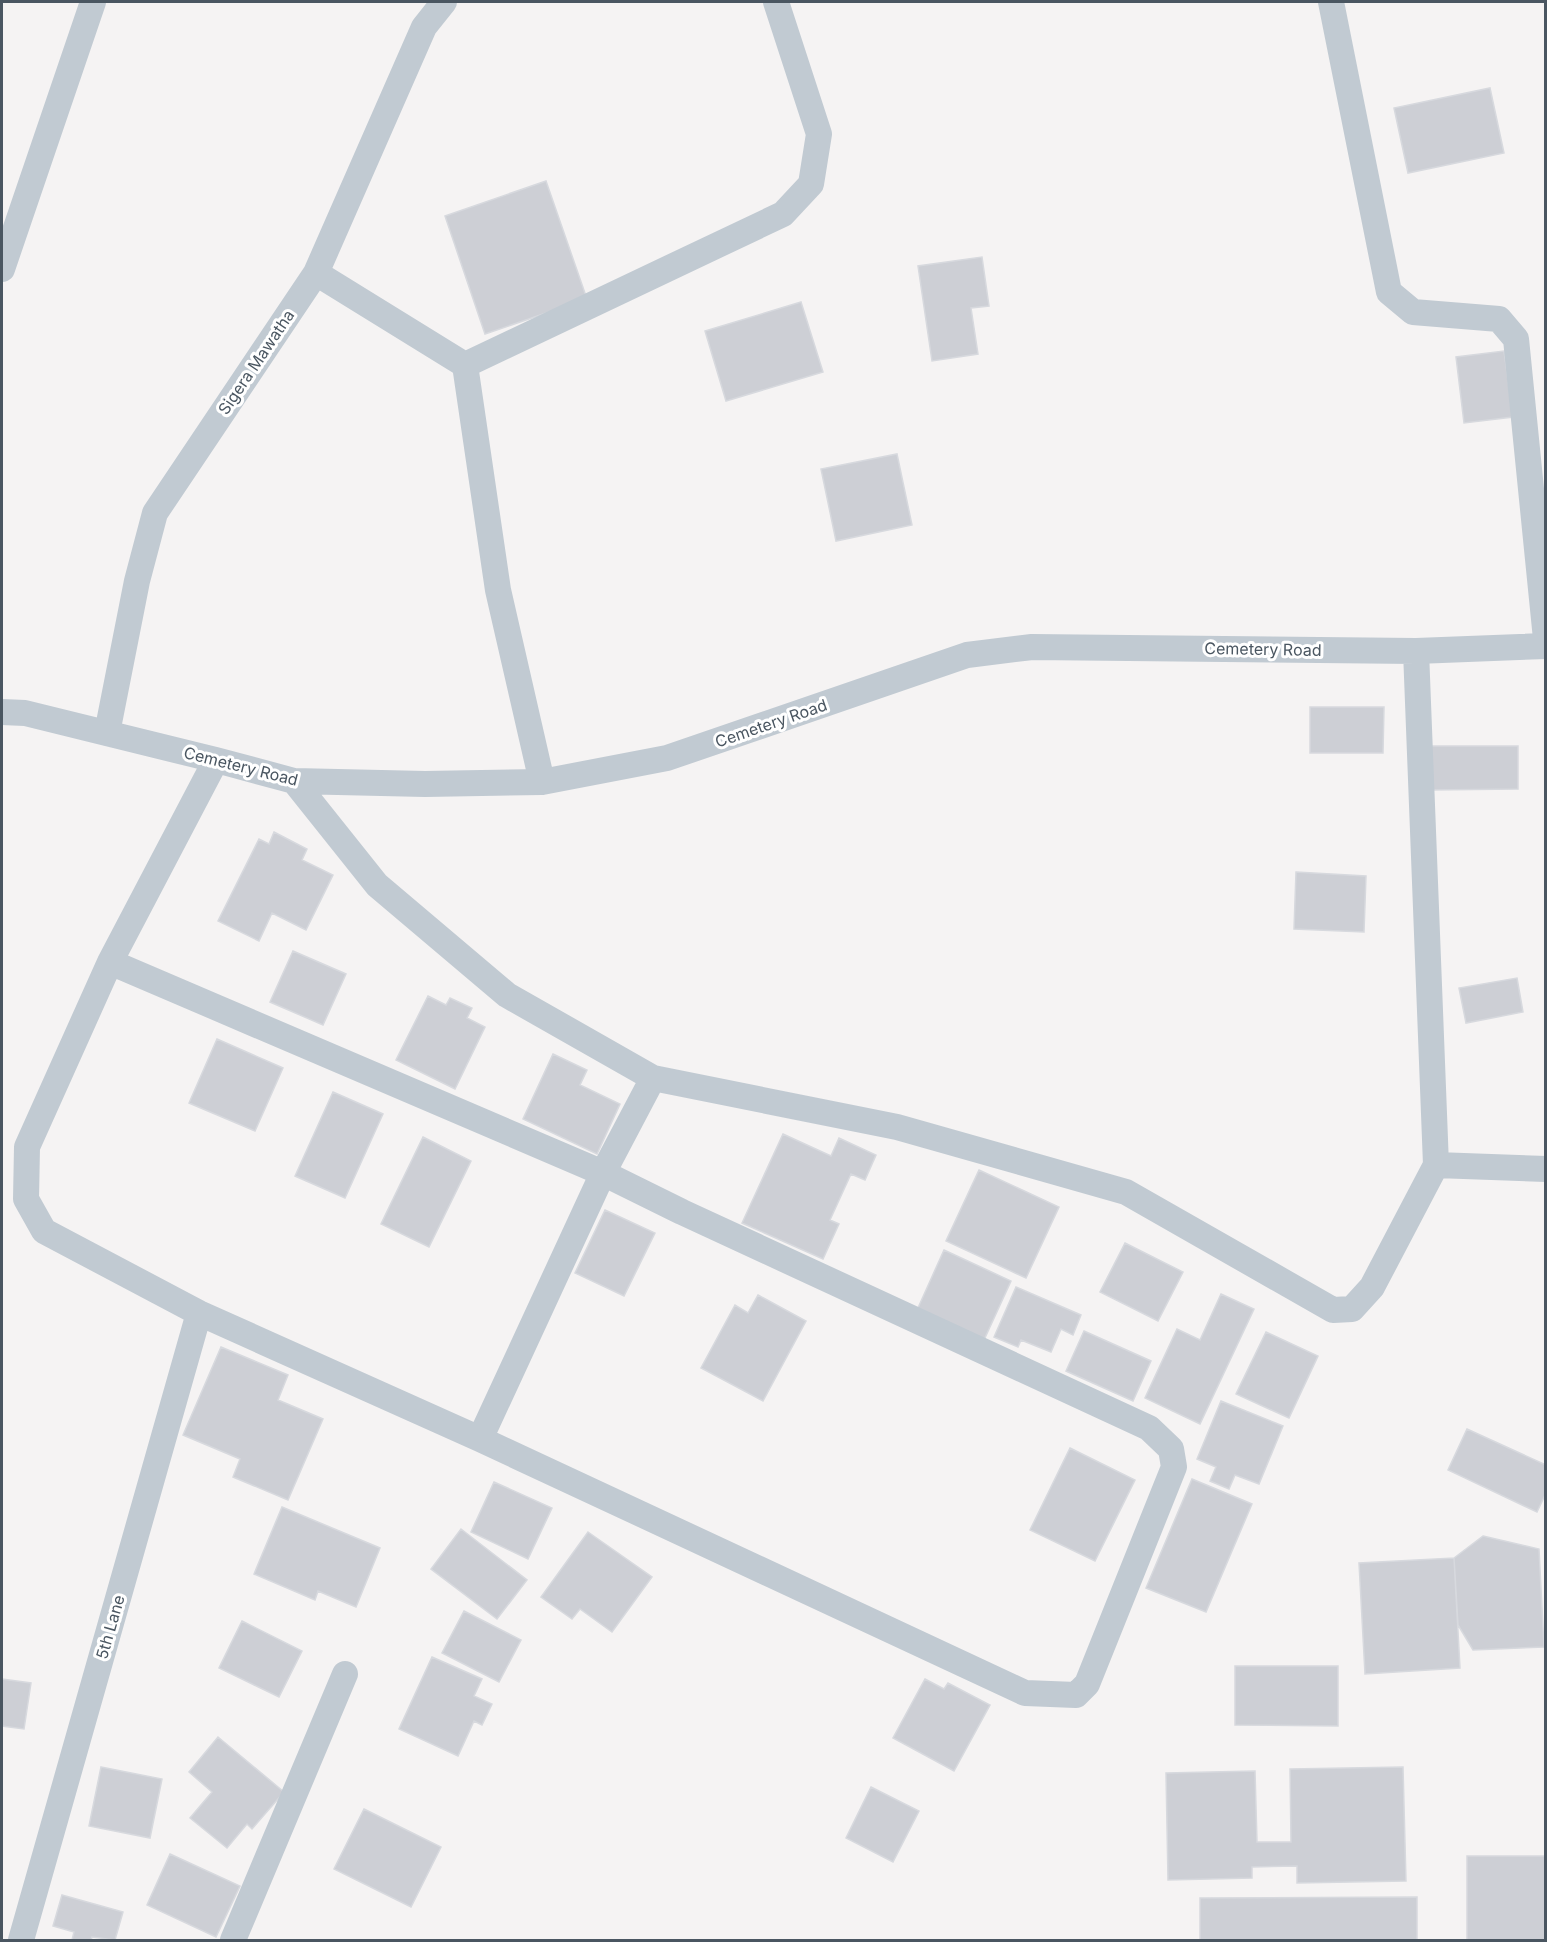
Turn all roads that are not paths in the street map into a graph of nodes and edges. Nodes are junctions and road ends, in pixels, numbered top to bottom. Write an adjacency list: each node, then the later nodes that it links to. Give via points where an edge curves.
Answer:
1 (93, 2): 5 (street)
2 (444, 2): 6 (street, Sigera Mawatha, via 424,27)
3 (776, 2): 7 (street, via 819,134 811,183 783,214)
4 (1331, 2): 8 (street, via 1389,292 1413,312 1498,319 1516,339)
5 (2, 269)
6 (316, 273): 7 (street); 12 (street, Sigera Mawatha, via 155,513 137,581)
7 (465, 365): 15 (street, via 498,590)
8 (1545, 639)
9 (1545, 646): 10 (street, Cemetery Road)
10 (1416, 651): 15 (street, Cemetery Road, via 1032,647 966,655 668,758); 18 (street)
11 (2, 712): 12 (street, Cemetery Road, via 25,712)
12 (107, 733): 13 (street, Cemetery Road)
13 (216, 760): 14 (street, Cemetery Road); 16 (street)
14 (294, 782): 15 (street, Cemetery Road); 17 (street, via 377,885 507,996)
15 (542, 782)
16 (110, 962): 20 (street); 21 (street, via 27,1147 26,1199 44,1231)
17 (653, 1078): 18 (street, via 897,1127 1126,1192 1333,1310 1352,1309 1372,1287); 20 (street)
18 (1436, 1165): 19 (street)
19 (1545, 1169)
20 (603, 1173): 22 (street); 22 (street, via 1149,1428 1172,1449 1174,1467 1087,1684 1076,1695 1025,1693)
21 (199, 1313): 22 (street); 24 (street, 5th Lane)
22 (480, 1439)
23 (345, 1674): 25 (street)
24 (21, 1941)
25 (232, 1941)

